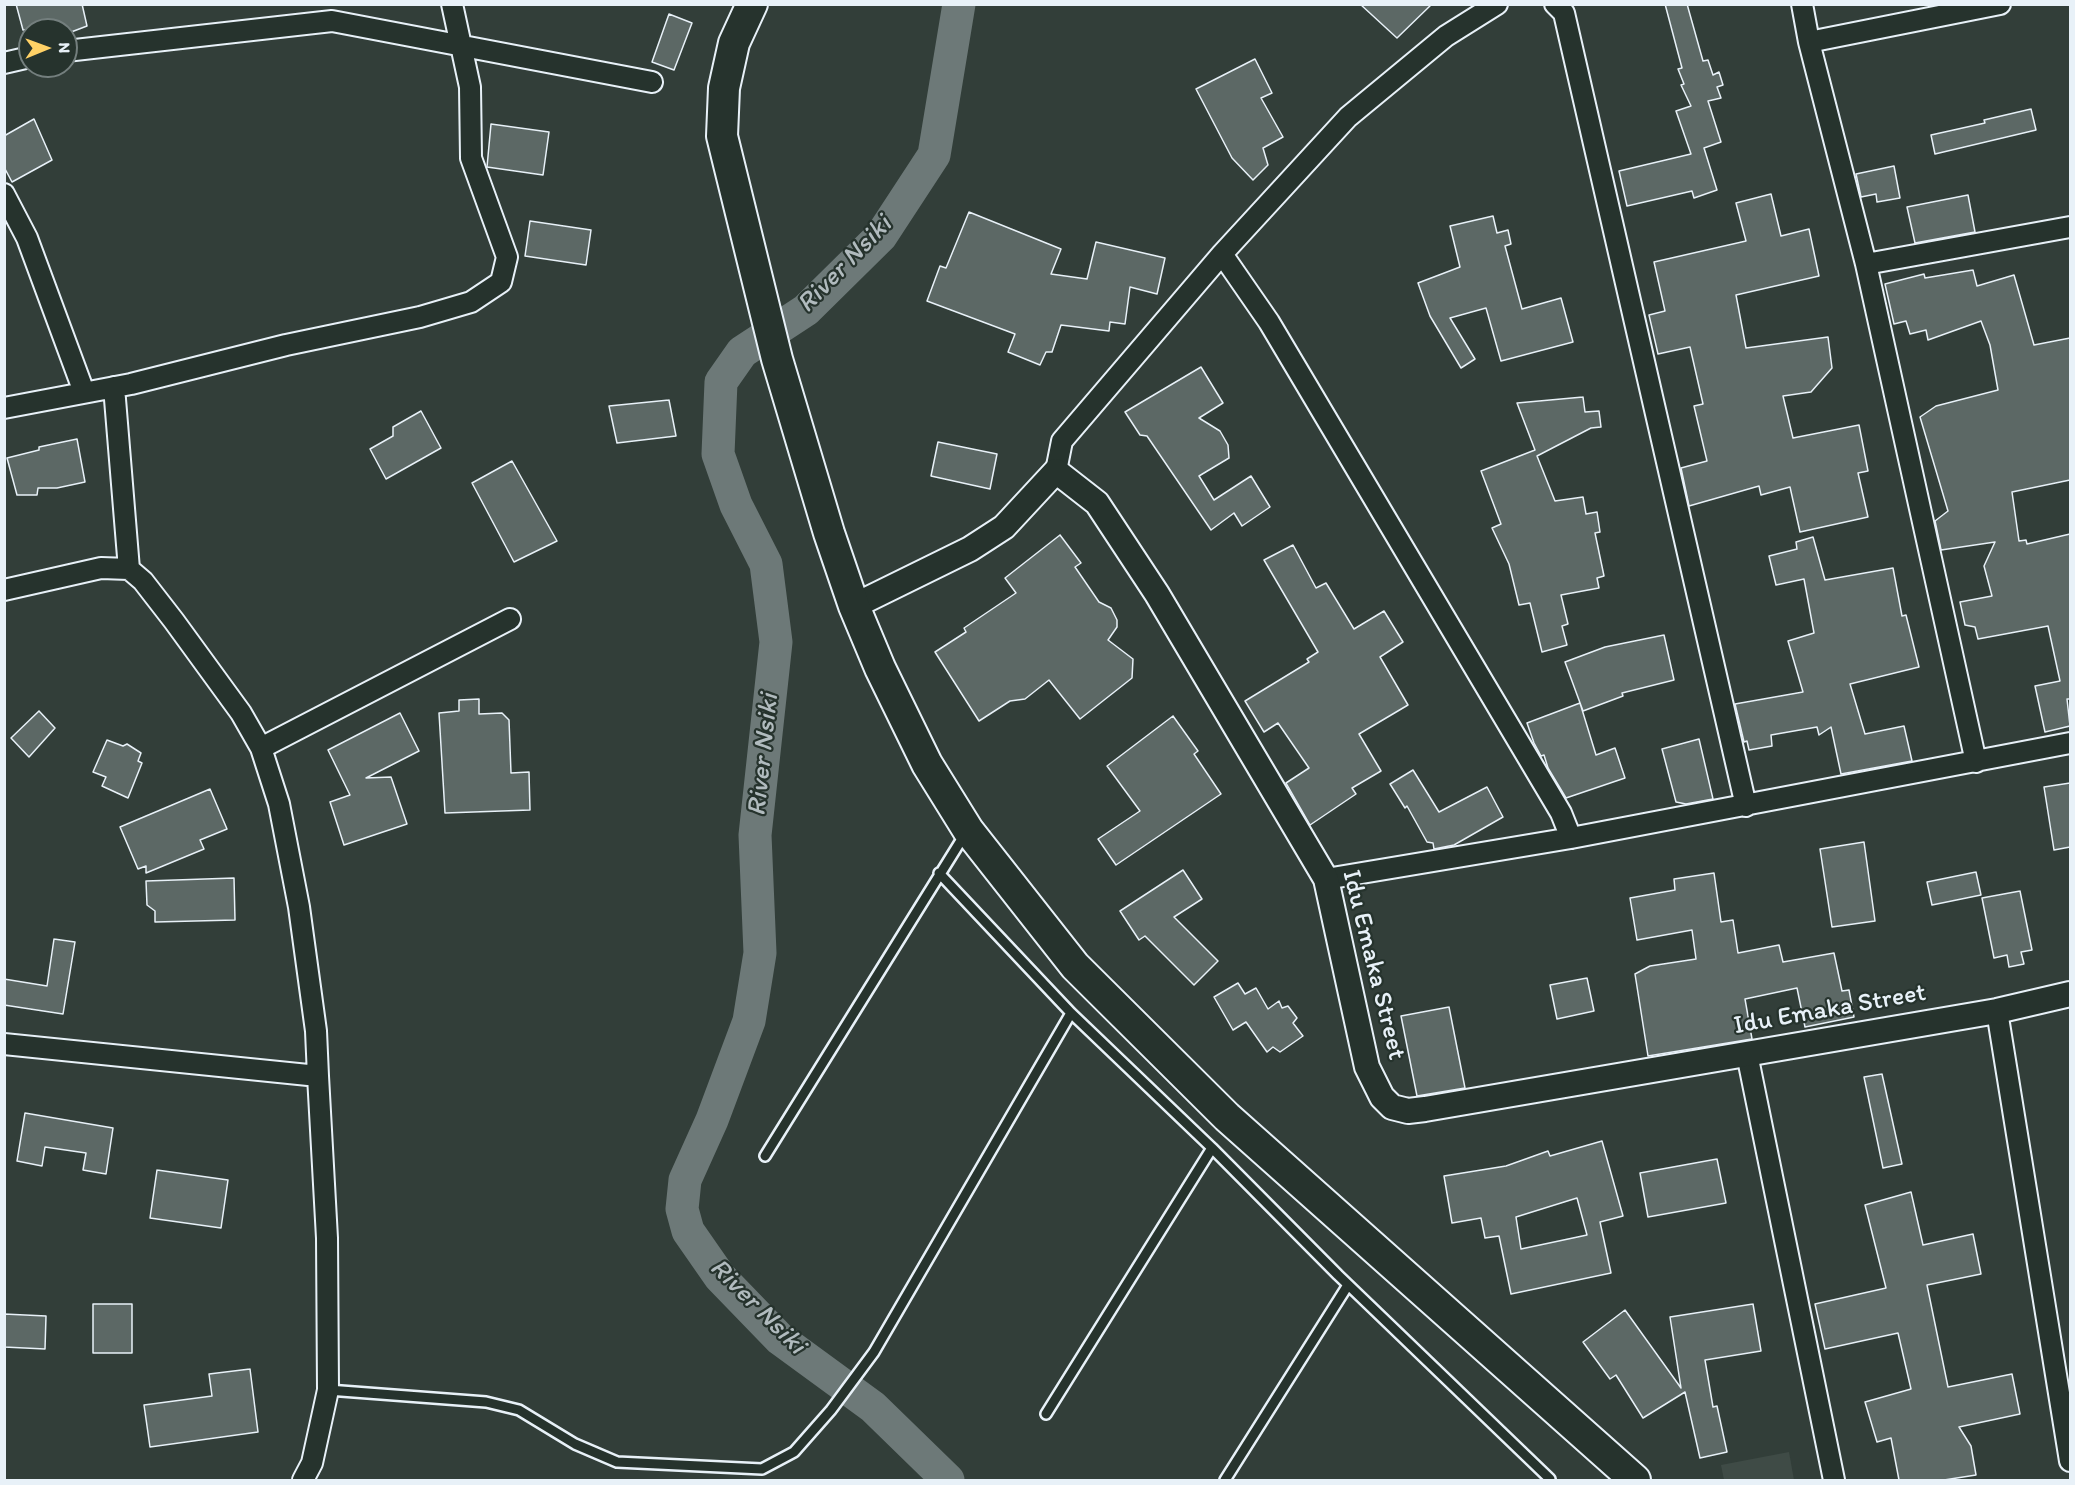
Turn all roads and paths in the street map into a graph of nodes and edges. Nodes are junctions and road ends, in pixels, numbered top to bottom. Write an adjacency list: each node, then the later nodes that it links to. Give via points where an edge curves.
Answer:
1 (452, 4): 8 (street)
2 (752, 4): 21 (main road, via 734,43 724,88 722,136 777,359)
3 (1497, 4): 13 (street, via 1446,36 1348,117)
4 (1555, 4): 26 (street, via 1564,13)
5 (1802, 4): 7 (street)
6 (2000, 4): 7 (street)
7 (1809, 42): 14 (street)
8 (461, 44): 9 (street, via 332,21); 10 (street); 15 (street, via 470,87 471,158 507,257 501,282 471,302 420,317)
9 (78, 50)
10 (652, 82)
11 (4, 194): 16 (street, via 27,238)
12 (2070, 227): 14 (street)
13 (1222, 254): 18 (street, via 1062,441); 28 (street, via 1275,333 1561,813)
14 (1866, 264): 25 (street)
15 (114, 387): 16 (street); 19 (street)
16 (84, 392): 17 (street)
17 (4, 408)
18 (1056, 471): 21 (street, via 995,533); 30 (street, Idu Emaka Street, via 1097,503 1157,594)
19 (129, 569): 20 (street, via 101,568); 24 (street, via 174,621 241,712)
20 (4, 590)
21 (854, 606): 27 (main road, via 927,764)
22 (510, 619): 24 (street)
23 (2070, 743): 25 (street)
24 (261, 748): 36 (street, via 279,804 299,907 316,1031)
25 (1976, 762): 26 (street)
26 (1746, 806): 28 (street)
27 (969, 830): 29 (lane); 46 (main road, via 1075,966 1227,1117)
28 (1571, 838): 30 (street)
29 (939, 873): 33 (lane); 38 (lane)
30 (1326, 879): 35 (street, Idu Emaka Street, via 1367,1067 1382,1097 1392,1107 1408,1111 1425,1109)
31 (2070, 994): 32 (street, Idu Emaka Street)
32 (1997, 1011): 35 (street, Idu Emaka Street); 42 (street)
33 (1071, 1013): 37 (lane); 40 (lane, via 874,1352 794,1452 762,1469 617,1462 575,1444 519,1410 486,1402)
34 (4, 1044): 36 (street)
35 (1747, 1054): 47 (street)
36 (318, 1076): 40 (street, via 327,1238)
37 (1212, 1148): 39 (lane); 41 (lane)
38 (765, 1156)
39 (1348, 1286): 43 (lane); 45 (lane)
40 (328, 1390): 44 (street, via 312,1463)
41 (1046, 1414)
42 (2070, 1461)
43 (1550, 1479)
44 (303, 1480)
45 (1225, 1480)
46 (1635, 1480)
47 (1834, 1480)

